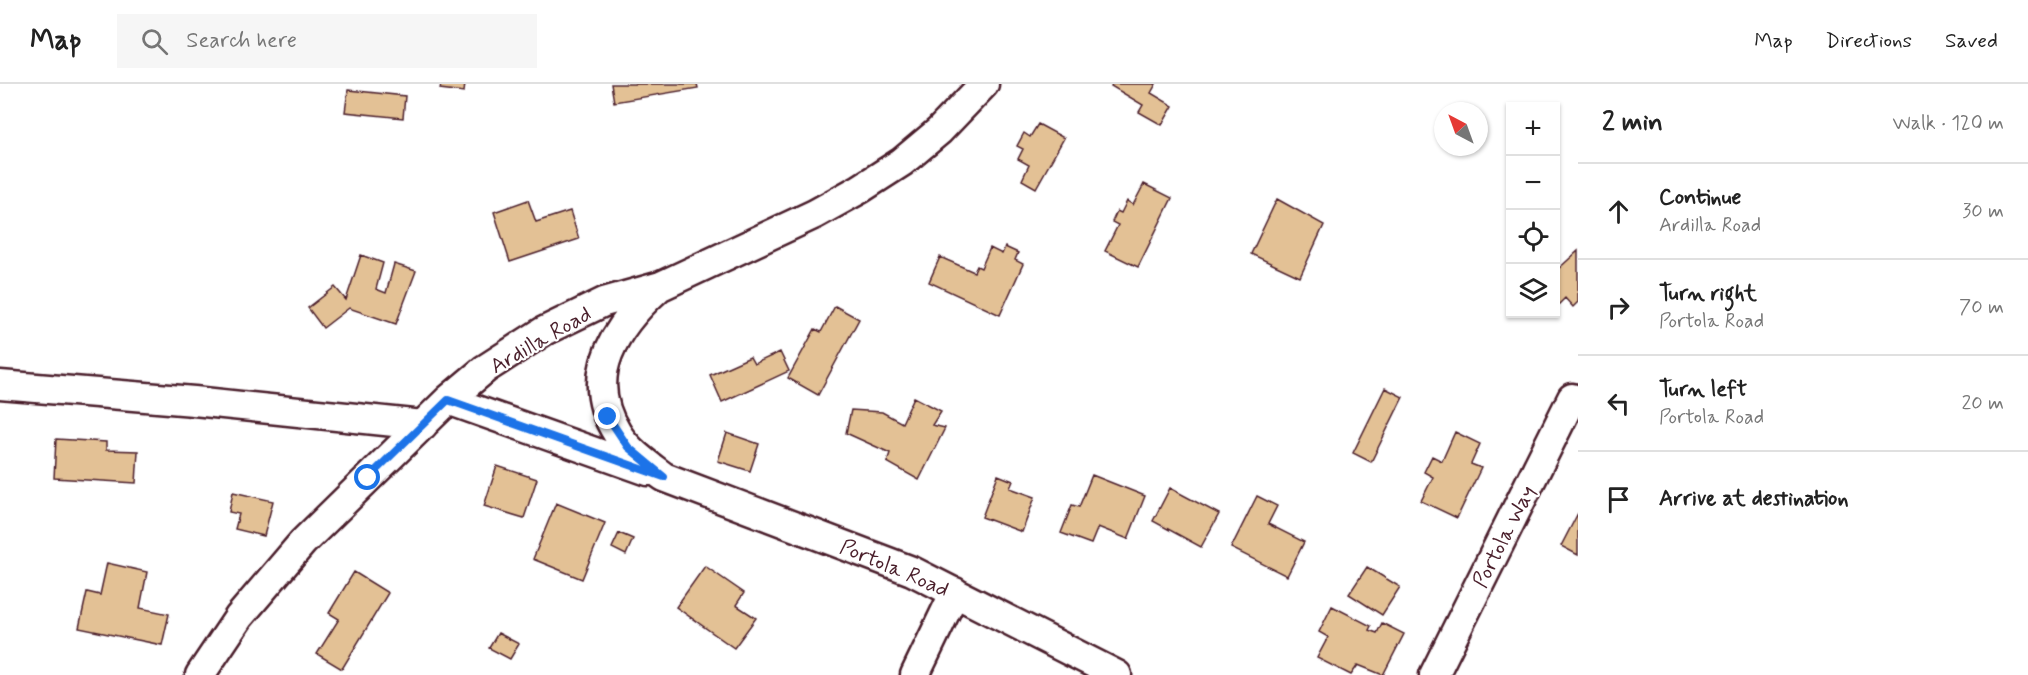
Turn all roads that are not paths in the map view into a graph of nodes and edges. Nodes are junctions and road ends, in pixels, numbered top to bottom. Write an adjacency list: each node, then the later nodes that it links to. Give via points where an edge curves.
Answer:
1 (984, 84): 2 (street, Ardilla Road, via 932,137 860,189)
2 (661, 286): 5 (street, Ardilla Road, via 604,303 544,331 485,369); 7 (street, Portola Road, via 636,308 614,338 605,356 603,376 608,417 617,434)
3 (0, 385): 6 (street)
4 (1572, 398): 12 (street, Portola Way)
5 (448, 400): 6 (street, Ardilla Road); 7 (street, Portola Road)
6 (423, 425): 9 (street, Ardilla Road, via 303,542 239,617)
7 (664, 477): 8 (street, Portola Road, via 912,571)
8 (955, 592): 10 (street); 11 (street, Portola Road)
9 (200, 675)
10 (915, 675)
11 (1117, 675)
12 (1434, 675)

